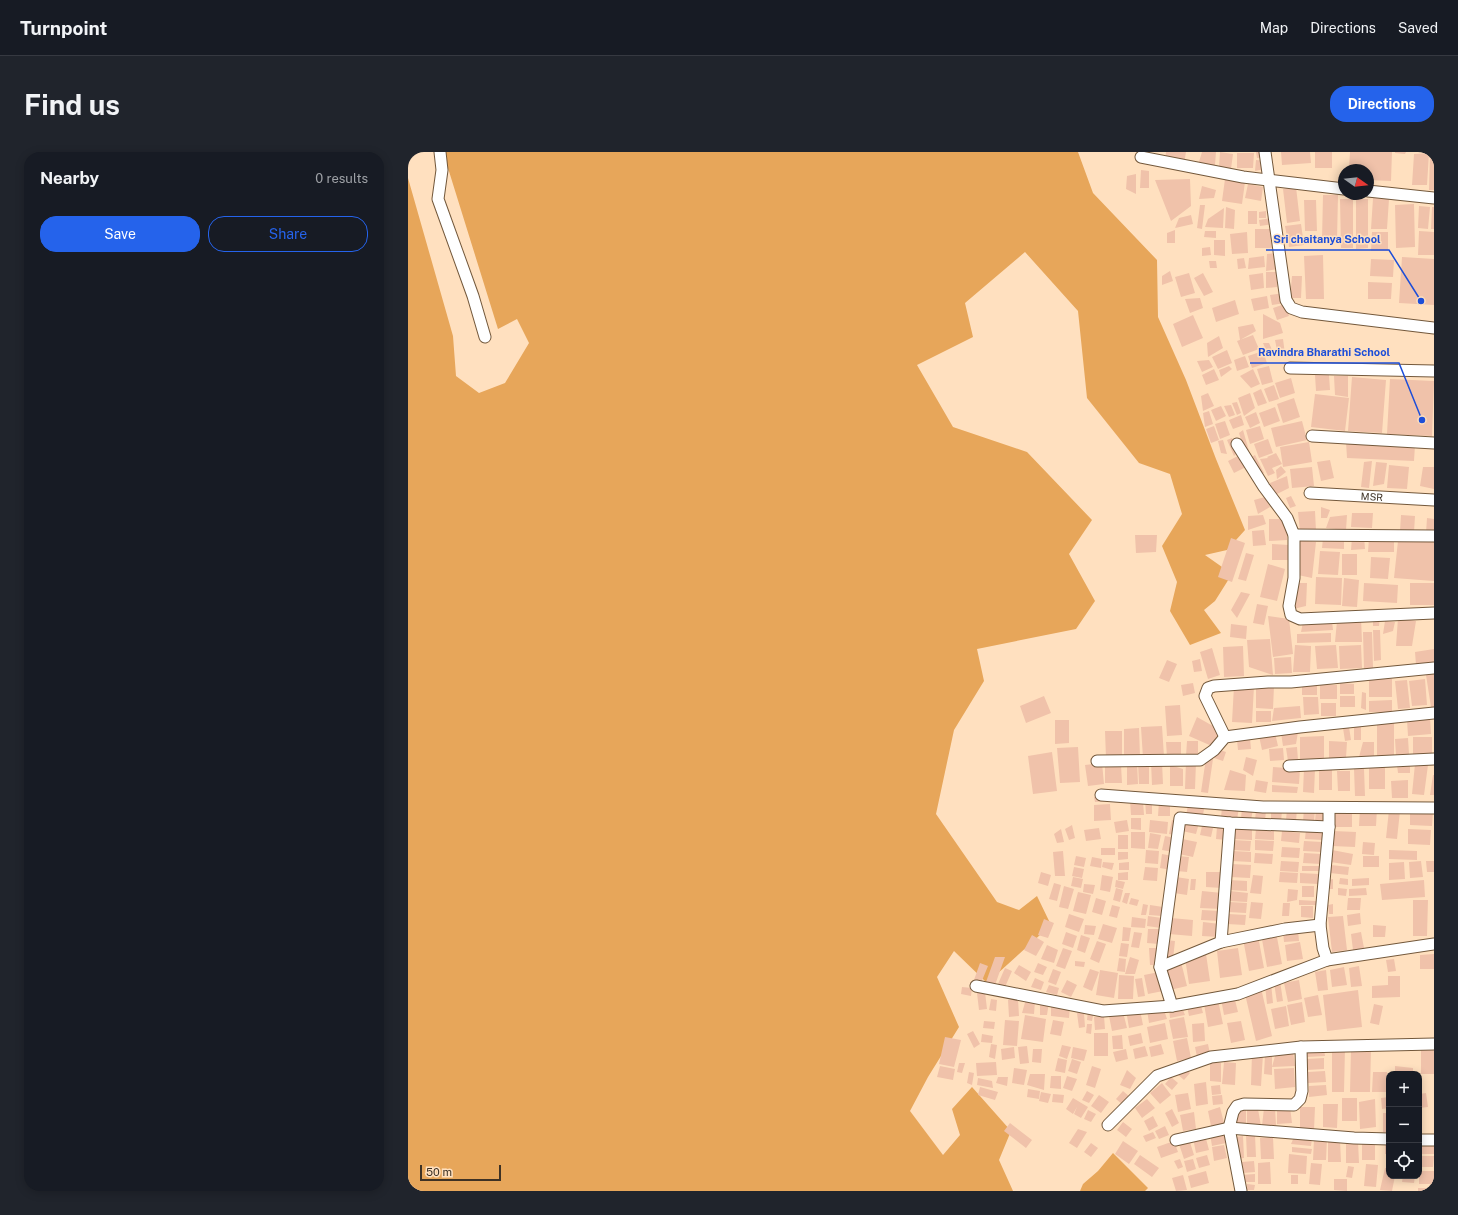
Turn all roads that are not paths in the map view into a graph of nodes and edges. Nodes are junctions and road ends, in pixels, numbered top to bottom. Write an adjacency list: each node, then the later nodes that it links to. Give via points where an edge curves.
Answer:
1 (440, 152): 9 (street, via 442,170 438,199)
2 (1265, 152): 4 (street)
3 (1140, 157): 4 (street)
4 (1270, 181): 5 (street); 8 (street, via 1286,300 1291,308 1302,312)
5 (1338, 188)
6 (1374, 192): 7 (street)
7 (1434, 198)
8 (1434, 328)
9 (485, 337)
10 (1290, 368): 11 (street)
11 (1434, 371)
12 (1312, 436): 13 (street)
13 (1434, 443)
14 (1238, 444): 17 (street, via 1264,487 1287,518)
15 (1310, 493): 16 (street, MSR)
16 (1434, 500)
17 (1294, 535): 18 (street); 19 (street, via 1294,578 1289,606 1292,614 1300,619)
18 (1434, 536)
19 (1434, 613)
20 (1434, 668): 22 (street, via 1208,688 1205,696)
21 (1434, 713): 22 (street, via 1300,726)
22 (1225, 738): 24 (street, via 1200,760)
23 (1434, 759): 25 (street)
24 (1097, 761)
25 (1289, 766)
26 (1101, 795): 27 (street, via 1263,807)
27 (1329, 808): 28 (street); 30 (street)
28 (1434, 808)
29 (1230, 823): 30 (street); 32 (street); 35 (street, via 1180,818)
30 (1329, 827): 31 (street)
31 (1320, 925): 32 (street); 34 (street)
32 (1220, 942): 35 (street)
33 (1434, 944): 34 (street)
34 (1327, 960): 37 (street, via 1238,994)
35 (1160, 967): 37 (street)
36 (976, 986): 37 (street, via 1103,1011)
37 (1172, 1006)
38 (1434, 1044): 39 (street)
39 (1302, 1047): 40 (street, via 1211,1057 1158,1076); 41 (street, via 1300,1099 1294,1105 1237,1106)
40 (1108, 1125)
41 (1229, 1128): 42 (street); 43 (street); 46 (street)
42 (1386, 1139)
43 (1176, 1140)
44 (1422, 1140): 45 (street)
45 (1434, 1140)
46 (1241, 1191)

